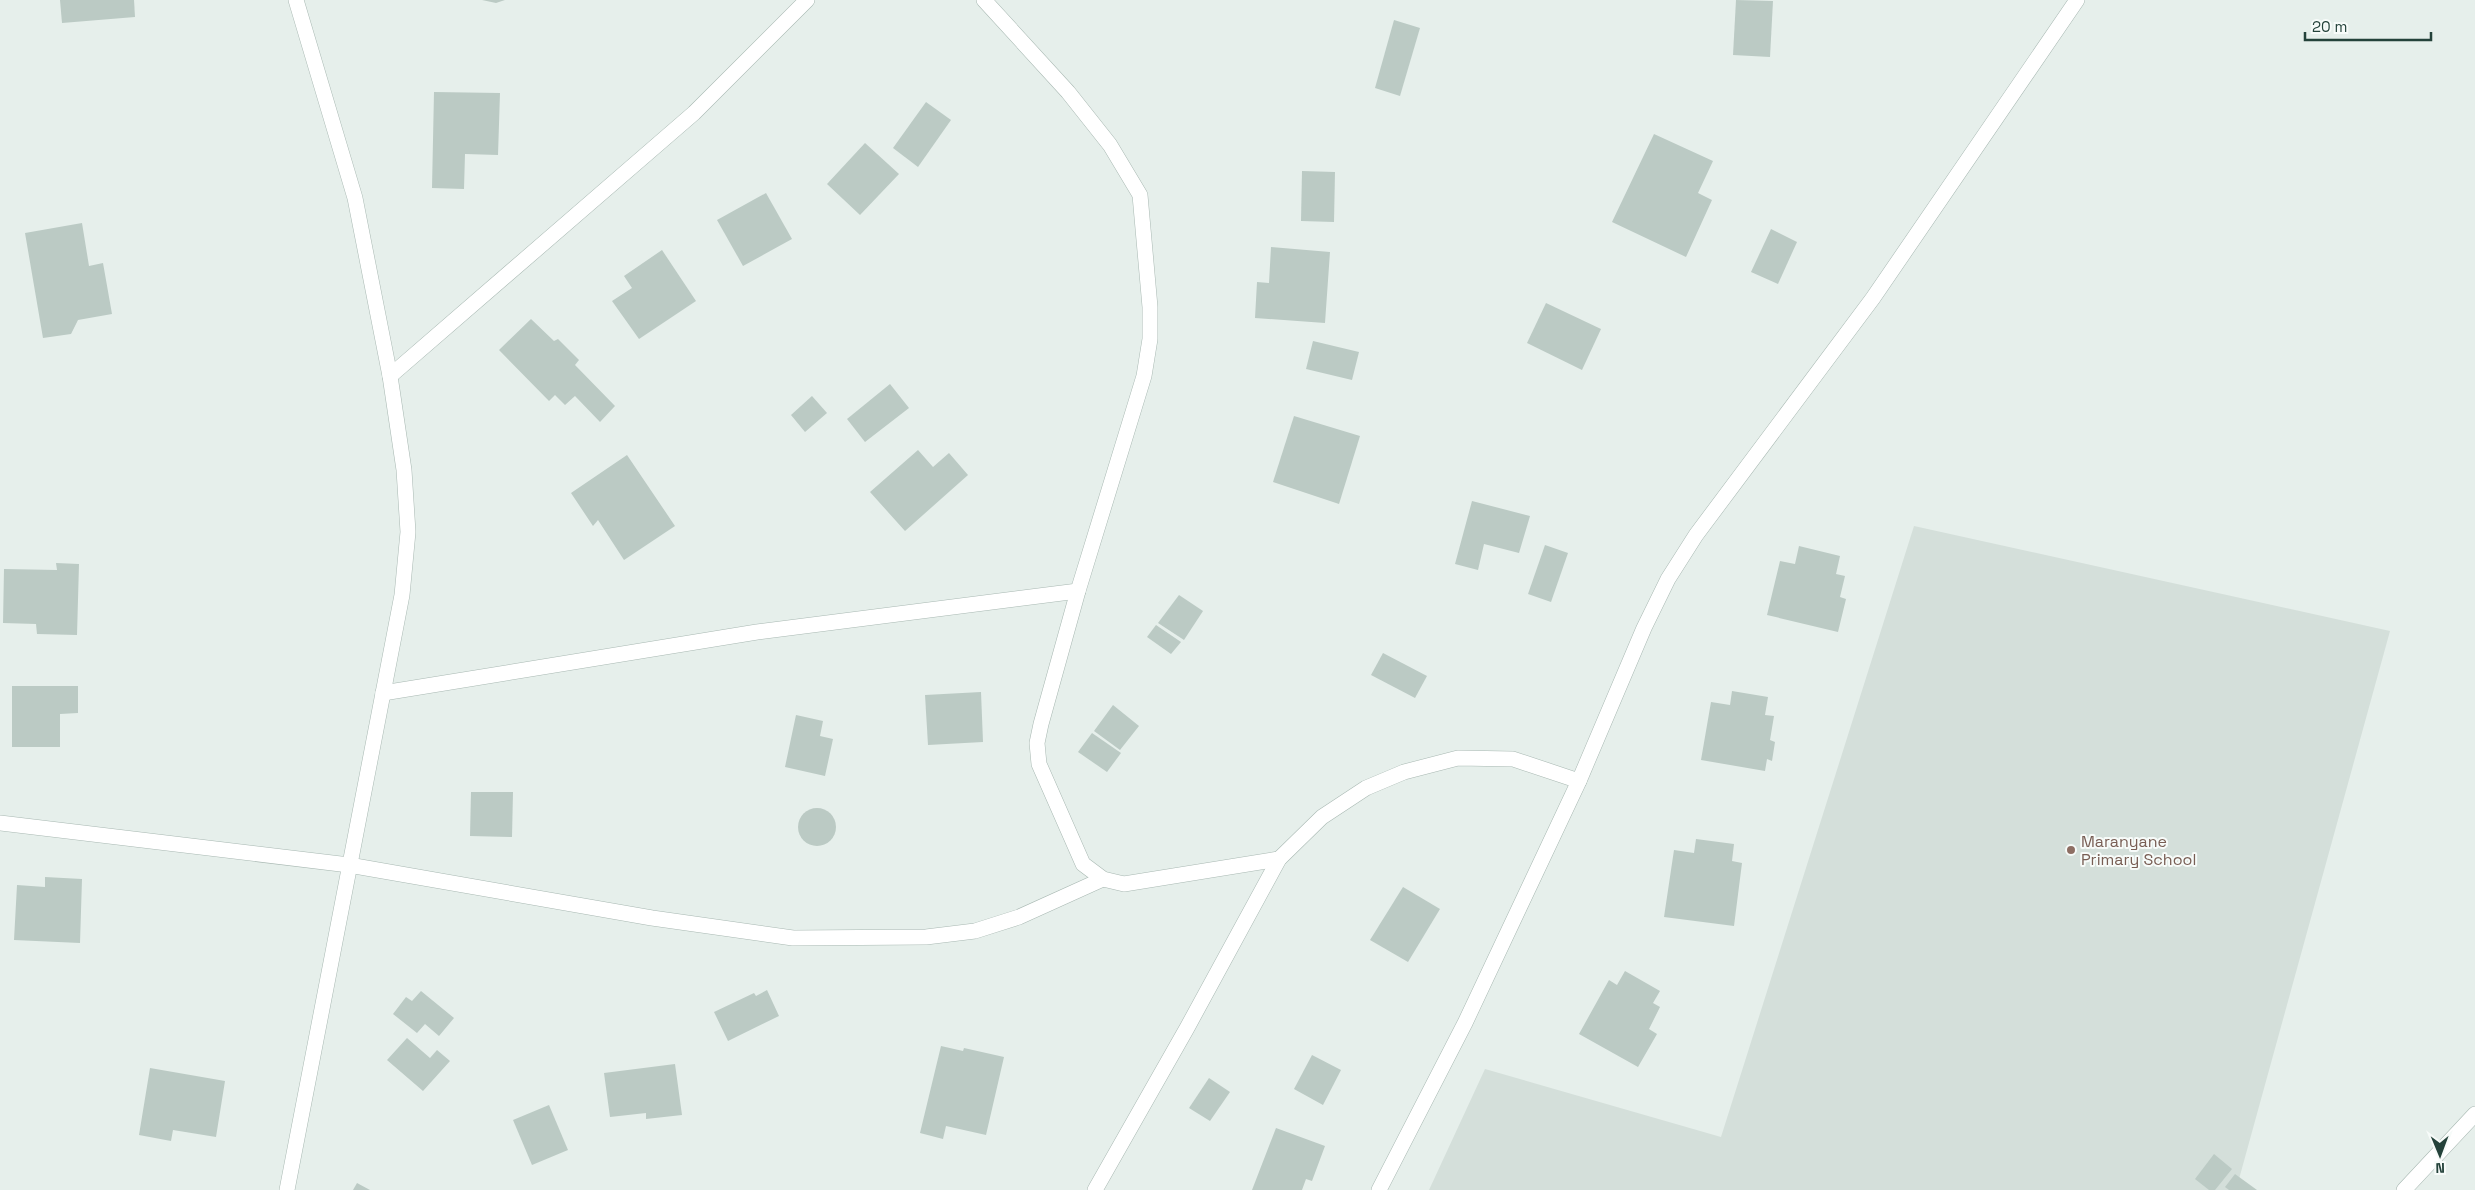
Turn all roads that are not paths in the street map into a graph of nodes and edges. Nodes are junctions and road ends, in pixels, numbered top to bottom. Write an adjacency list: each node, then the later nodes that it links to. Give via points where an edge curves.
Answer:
1 (296, 0): 5 (street, via 355,198)
2 (807, 0): 5 (street, via 694,114)
3 (984, 0): 6 (street, via 1068,92 1110,145 1140,195 1150,339 1144,376)
4 (2077, 0): 8 (street, via 1873,298 1696,535 1668,579 1644,628)
5 (390, 376): 7 (street, via 404,470 408,532 402,595)
6 (1078, 591): 7 (street, via 757,632); 12 (street, via 1037,743 1039,764 1083,864)
7 (383, 693): 11 (street)
8 (1579, 781): 10 (street, via 1513,759 1458,758 1404,772 1366,788 1322,816); 16 (street, via 1465,1023)
9 (0, 823): 11 (street)
10 (1279, 859): 12 (street, via 1124,884); 15 (street)
11 (349, 865): 12 (street, via 652,918 793,938 926,937 975,932 1019,917); 14 (street)
12 (1103, 879)
13 (2475, 1114): 17 (street)
14 (288, 1190)
15 (1095, 1190)
16 (1379, 1190)
17 (2404, 1190)

